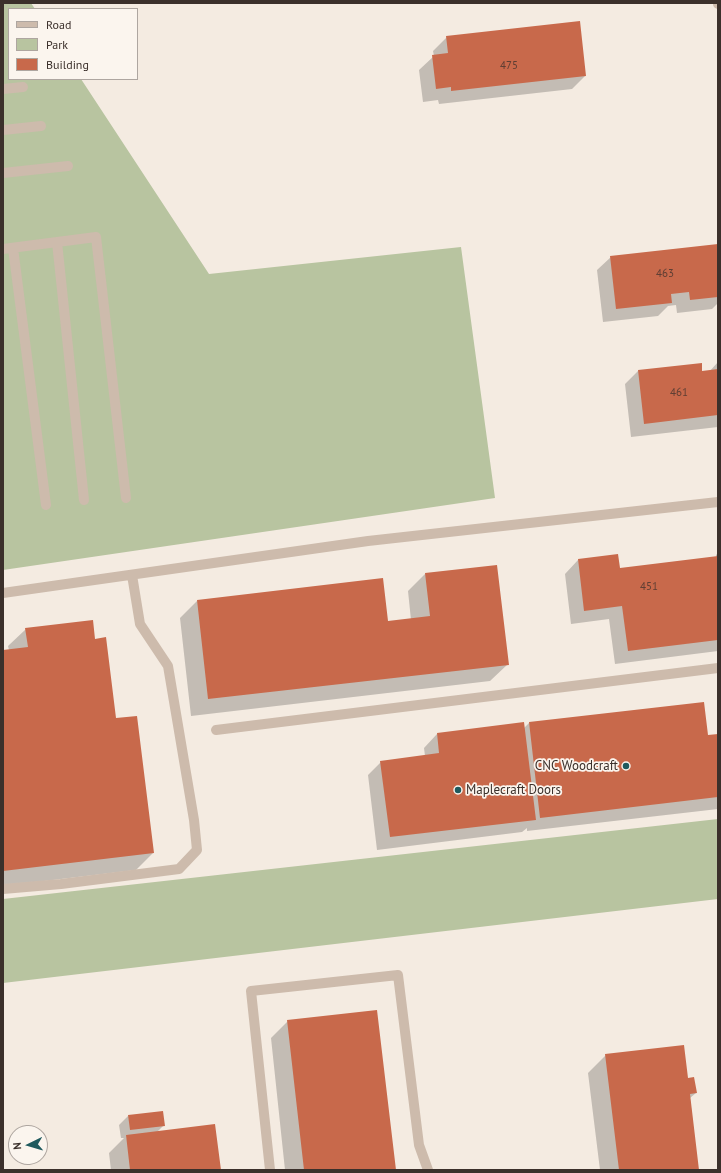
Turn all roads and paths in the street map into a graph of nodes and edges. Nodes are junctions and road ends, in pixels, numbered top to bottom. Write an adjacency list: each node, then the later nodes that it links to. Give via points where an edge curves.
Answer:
1 (23, 87): 2 (lane)
2 (3, 90)
3 (41, 126): 4 (lane)
4 (3, 130)
5 (68, 166): 6 (lane)
6 (3, 173)
7 (56, 242): 8 (lane); 9 (lane, via 96,237); 10 (lane)
8 (8, 248): 12 (lane)
9 (126, 498)
10 (84, 500)
11 (718, 502): 13 (lane, via 368,541)
12 (46, 505)
13 (132, 575): 14 (lane); 17 (lane, via 140,624 168,666 197,850 179,869)
14 (3, 593)
15 (718, 668): 16 (lane)
16 (216, 730)
17 (3, 889)
18 (270, 1170): 19 (lane, via 251,991 398,975 419,1145)
19 (428, 1170)

